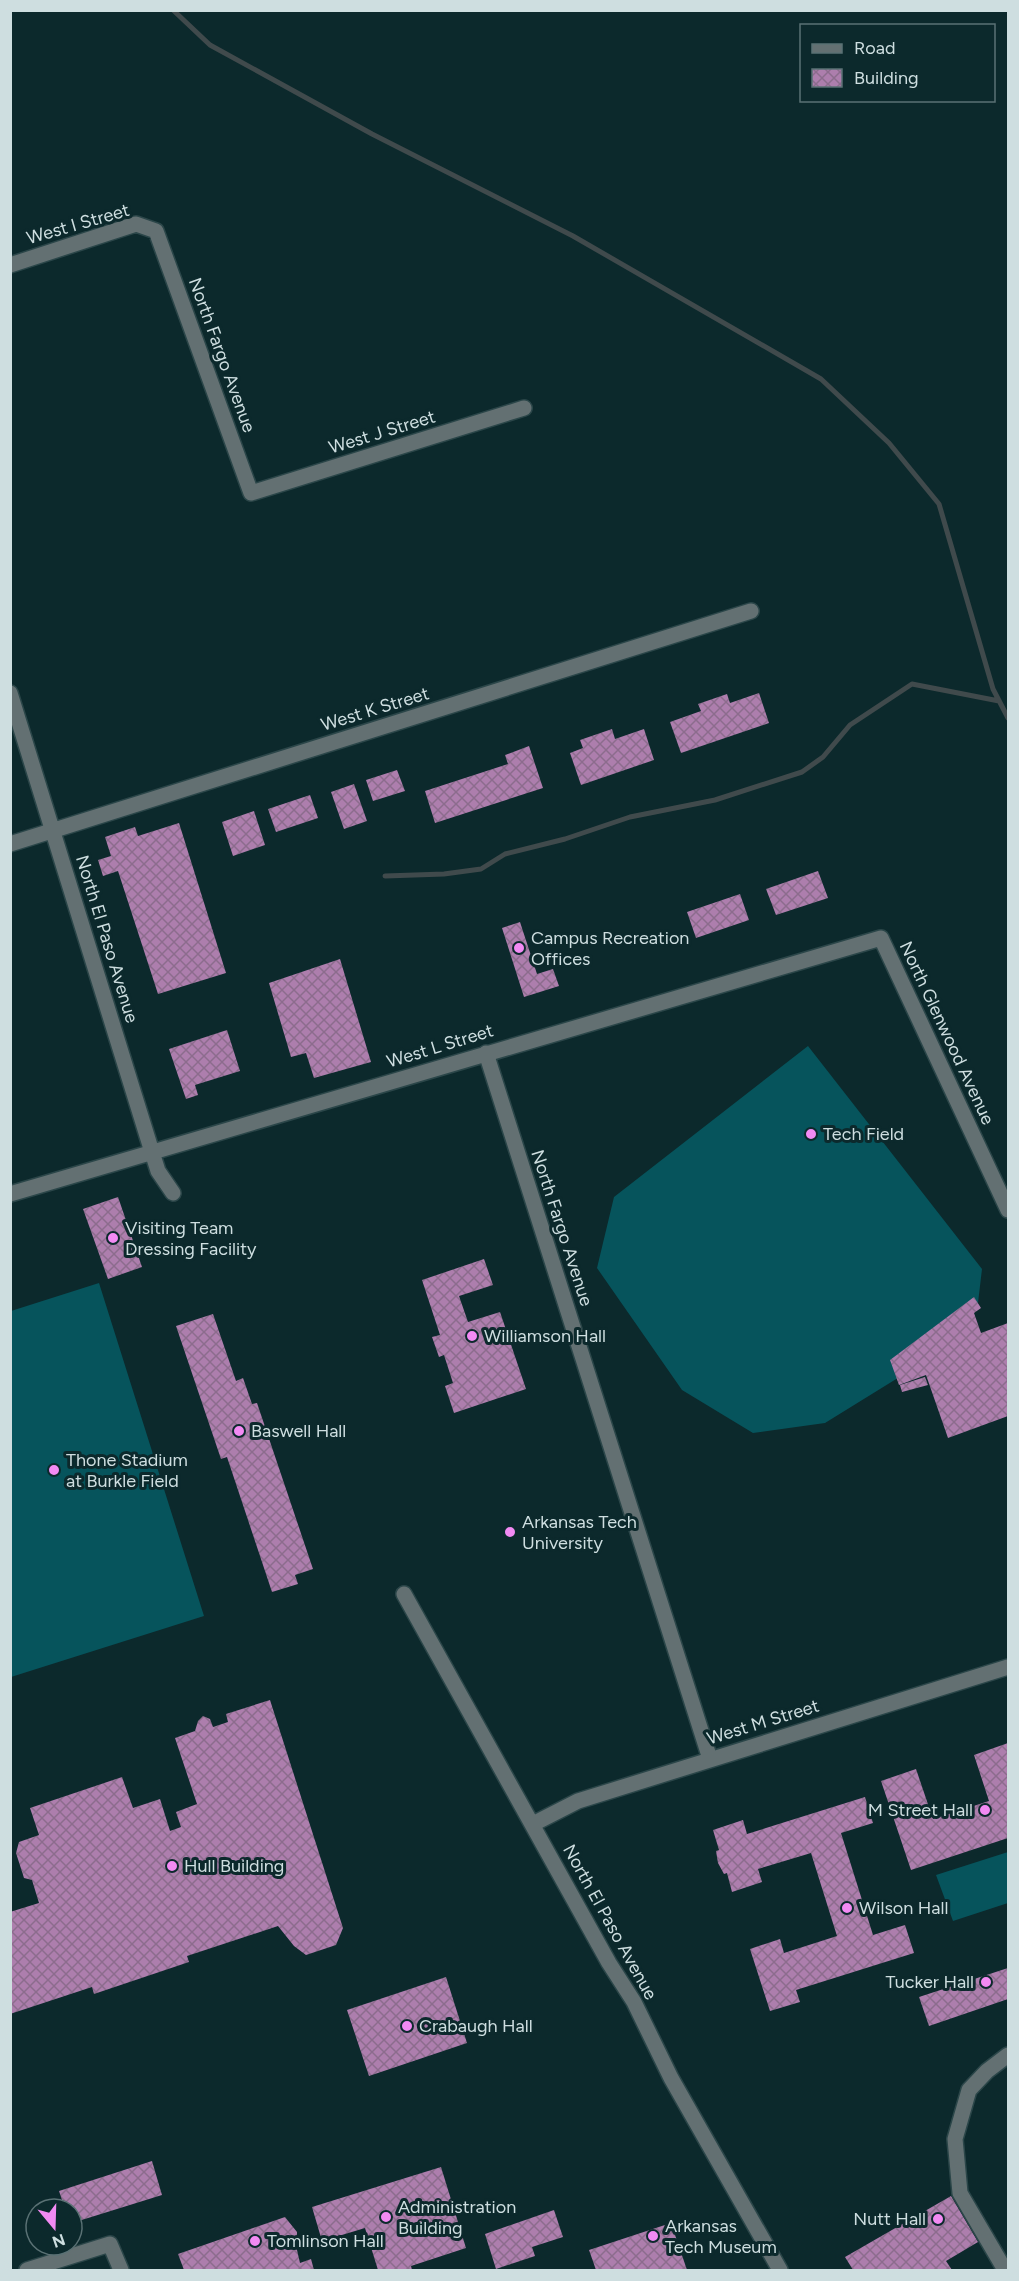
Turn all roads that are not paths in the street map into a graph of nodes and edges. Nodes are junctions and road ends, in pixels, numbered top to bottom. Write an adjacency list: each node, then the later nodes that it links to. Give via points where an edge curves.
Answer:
1 (156, 231): 2 (street, West I Street, via 136,224); 4 (street, North Fargo Avenue)
2 (10, 265)
3 (524, 408): 4 (street, West J Street)
4 (251, 493)
5 (751, 611): 7 (street, West K Street)
6 (10, 693): 7 (street, North El Paso Avenue)
7 (54, 830): 8 (street, West K Street); 11 (street, North El Paso Avenue)
8 (10, 844)
9 (881, 938): 10 (street, West L Street); 14 (street, North Glenwood Avenue)
10 (486, 1053): 11 (street, West L Street); 17 (street, North Fargo Avenue)
11 (152, 1152): 12 (street, North El Paso Avenue, via 158,1171); 13 (street, West L Street)
12 (173, 1193)
13 (10, 1194)
14 (1008, 1210)
15 (405, 1594): 18 (street, North El Paso Avenue)
16 (1008, 1667): 17 (street, West M Street)
17 (710, 1759): 18 (street, West M Street, via 578,1801)
18 (533, 1824): 22 (street, North El Paso Avenue)
19 (1008, 2055): 23 (street, via 969,2090 955,2139 960,2193)
20 (27, 2271): 21 (street, via 110,2244)
21 (121, 2271)
22 (780, 2271)
23 (1005, 2271)

